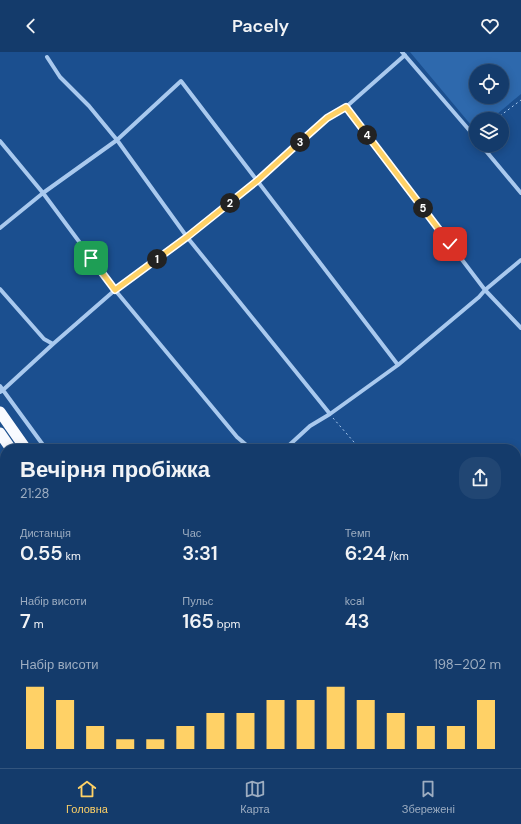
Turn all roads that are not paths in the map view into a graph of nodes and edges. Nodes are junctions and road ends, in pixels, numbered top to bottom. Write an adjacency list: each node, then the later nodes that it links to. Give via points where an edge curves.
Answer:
1 (404, 53): 3 (street); 4 (street)
2 (47, 56): 5 (street, via 60,77 89,106)
3 (346, 107): 8 (street, via 327,118); 16 (street)
4 (469, 130)
5 (117, 140): 8 (street, via 181,81); 9 (street); 12 (street)
6 (0, 141): 9 (street)
7 (488, 152): 10 (street)
8 (258, 180): 12 (street); 19 (street)
9 (43, 194): 11 (street); 15 (street)
10 (521, 194)
11 (0, 228)
12 (187, 237): 15 (street); 23 (street)
13 (521, 260): 16 (street)
14 (0, 289): 18 (street, via 44,339)
15 (115, 290): 18 (street); 28 (street)
16 (485, 290): 17 (street); 19 (street)
17 (521, 328)
18 (54, 344): 21 (street)
19 (398, 365): 23 (street)
20 (0, 386): 21 (street)
21 (2, 391): 27 (street)
22 (0, 412): 26 (highway)
23 (330, 414): 29 (street, via 310,426)
24 (0, 433): 25 (highway)
25 (8, 444)
26 (22, 444)
27 (42, 444)
28 (245, 444)
29 (290, 444)

